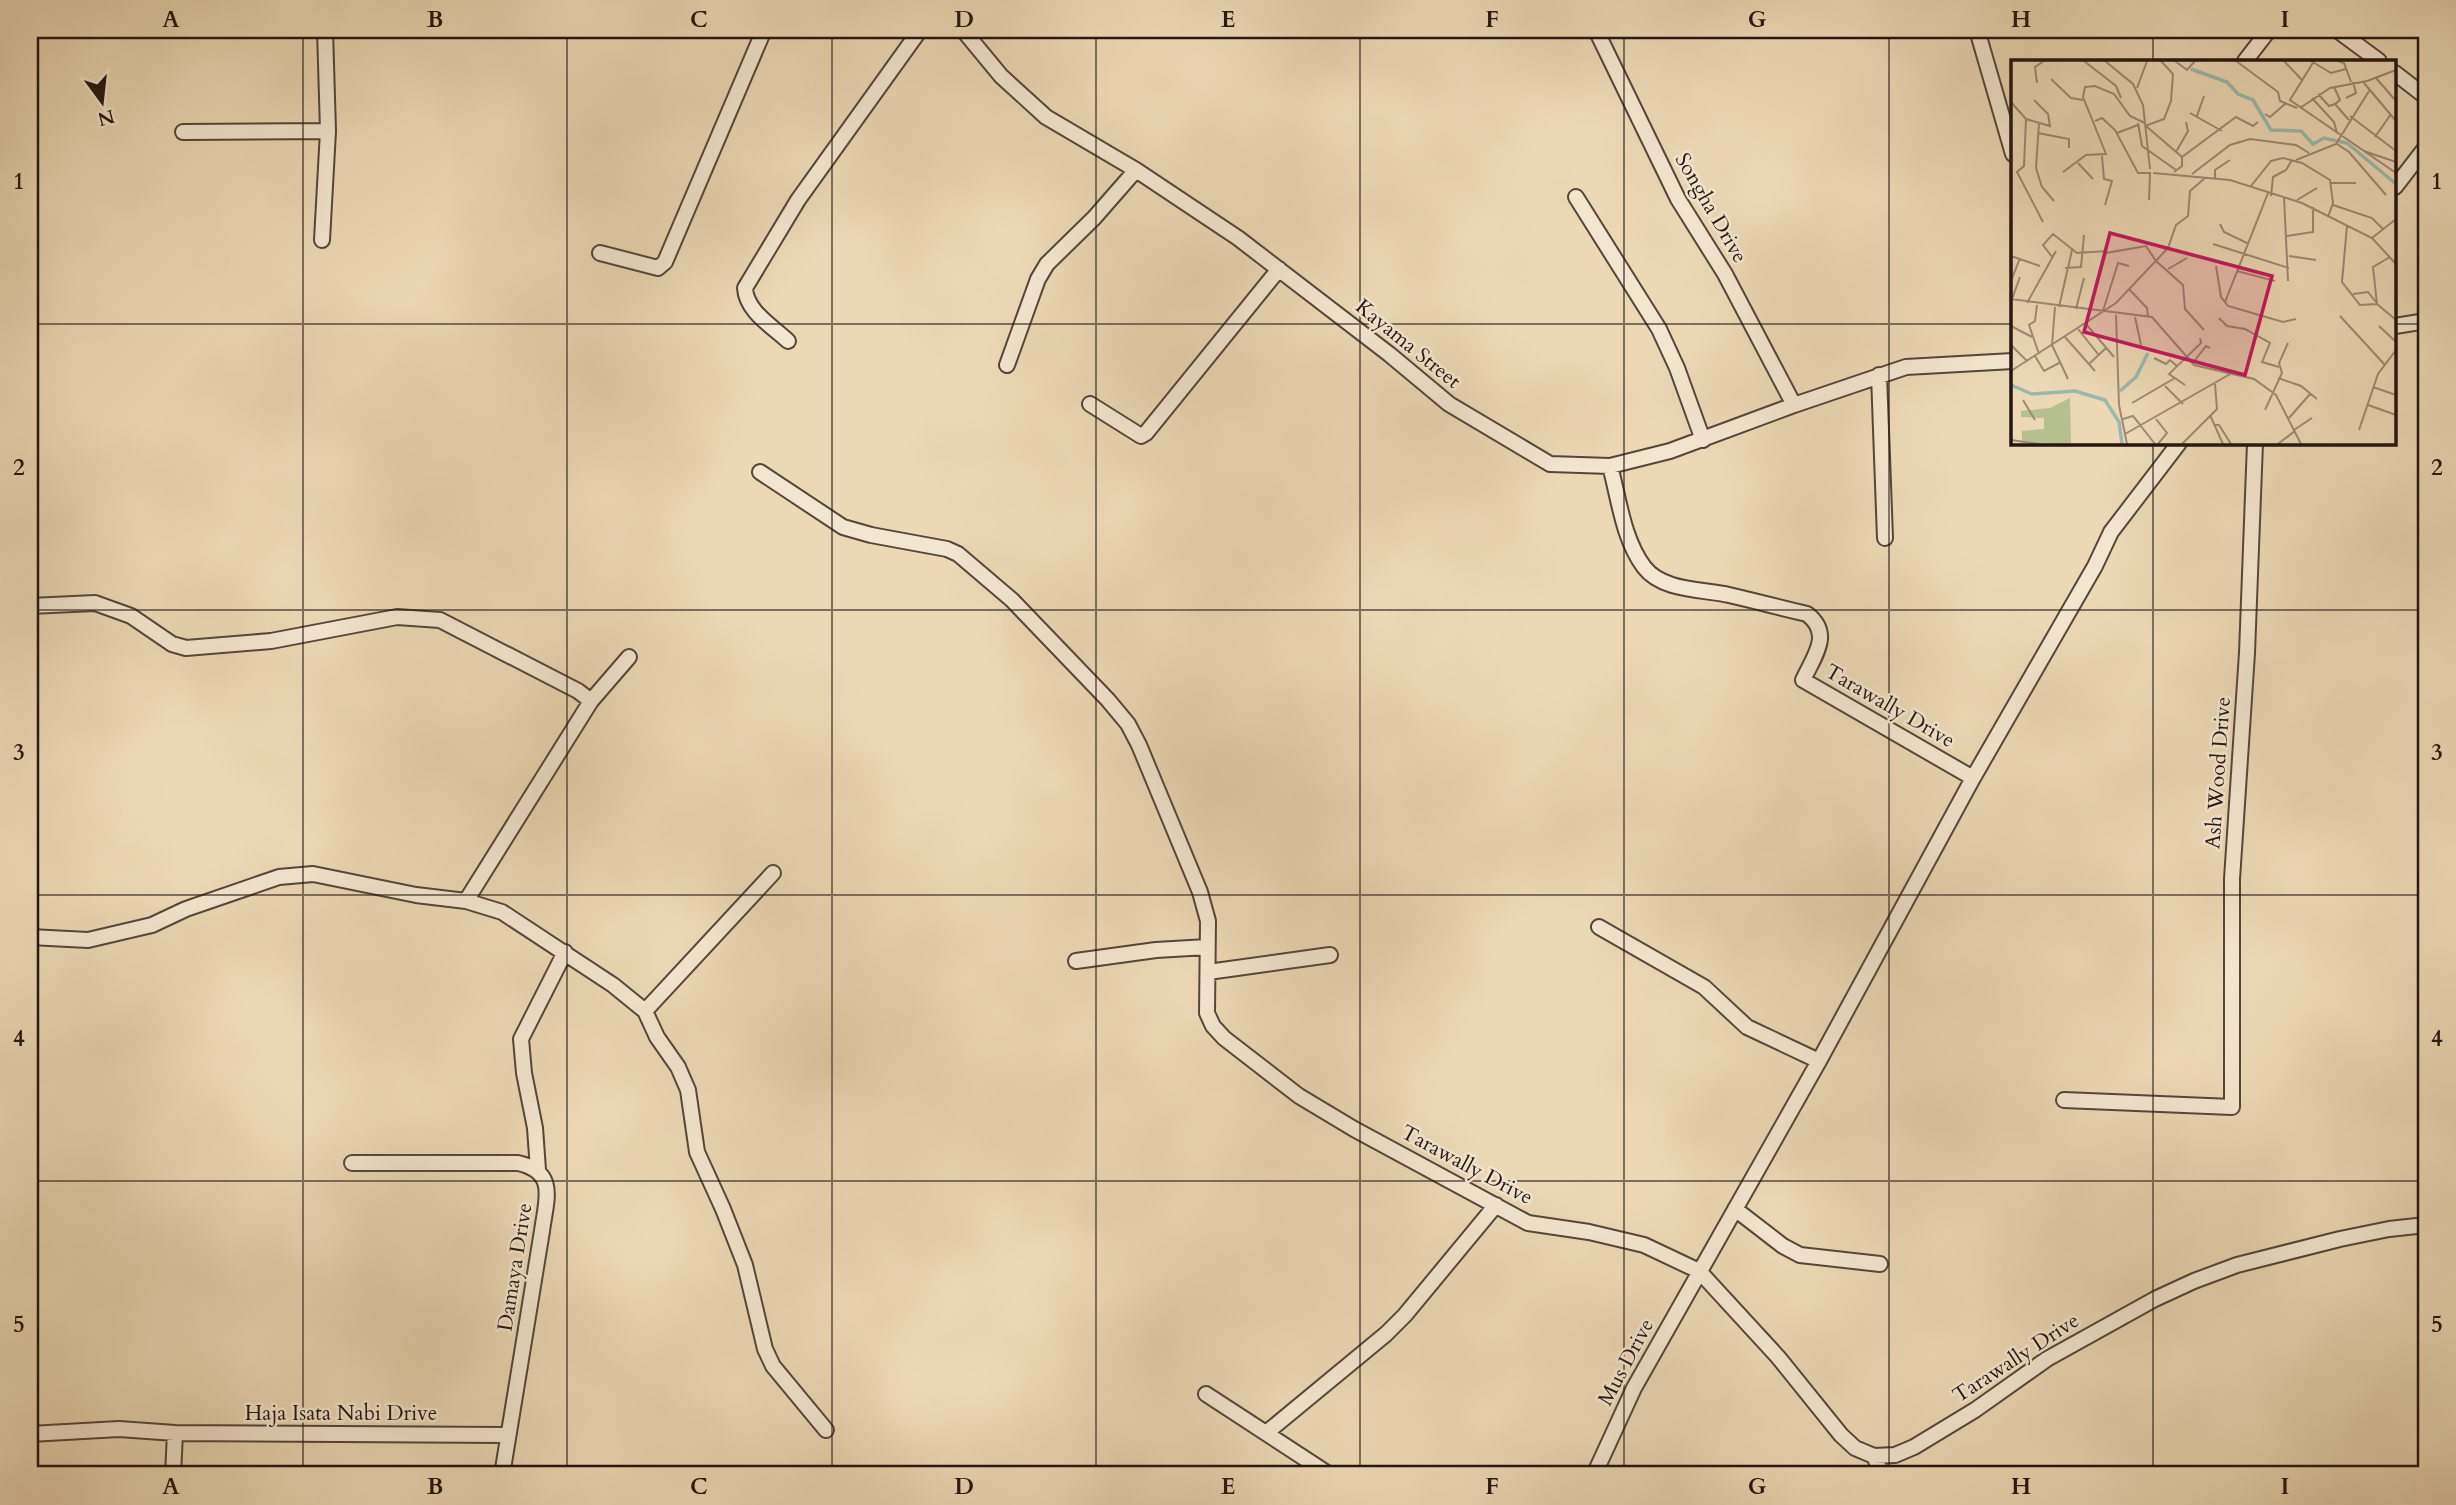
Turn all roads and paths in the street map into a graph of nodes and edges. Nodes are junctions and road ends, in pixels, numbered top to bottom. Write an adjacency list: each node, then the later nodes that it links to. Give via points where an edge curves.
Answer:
1 (325, 30): 13 (street)
2 (764, 30): 21 (street, via 665,262 658,268)
3 (920, 30): 25 (street, via 805,191 745,288 750,306)
4 (963, 30): 17 (street, Kayama Street, via 1001,76 1046,117)
5 (1596, 30): 30 (street, Songha Drive, via 1678,199 1725,274)
6 (1977, 30): 15 (street)
7 (2269, 30): 9 (street)
8 (2337, 30): 10 (street)
9 (2246, 60)
10 (2378, 60)
11 (2396, 75): 12 (street)
12 (2426, 97)
13 (328, 131): 14 (street); 20 (street)
14 (183, 132)
15 (2011, 147)
16 (2426, 147): 18 (street)
17 (1136, 170): 22 (street, Kayama Street); 27 (street, via 1047,264)
18 (2396, 186)
19 (1576, 197): 31 (street, via 1659,329)
20 (321, 240)
21 (600, 253)
22 (1279, 269): 29 (street, via 1146,433 1132,432); 34 (street, Kayama Street, via 1449,404 1522,449 1550,464)
23 (2426, 321): 24 (street)
24 (2396, 326)
25 (788, 341)
26 (2011, 362): 28 (street, Kayama Street, via 1900,369)
27 (1007, 365)
28 (1879, 375): 30 (street, Kayama Street); 36 (street)
29 (1090, 404)
30 (1794, 405): 31 (street, Kayama Street)
31 (1703, 440): 34 (street, Kayama Street)
32 (2178, 444): 40 (street, via 2112,533)
33 (2255, 444): 52 (street, Ash Wood Drive, via 2232,879 2232,1107)
34 (1611, 466): 40 (street, Tarawally Drive, via 1631,545 1645,569 1661,581 1682,587 1807,614 1818,622 1821,634 1803,680)
35 (760, 472): 45 (street, Tarawally Drive, via 842,527 958,554 1012,600 1108,700 1139,745 1200,892 1208,921)
36 (1885, 538)
37 (30, 606): 39 (street, via 95,603 131,616 172,644 186,648 271,641 397,617 429,618)
38 (629, 657): 39 (street)
39 (591, 701): 42 (street)
40 (1973, 778): 51 (street)
41 (773, 873): 50 (street)
42 (467, 901): 44 (street, via 313,874 279,877 152,925 88,940); 46 (street, via 502,912)
43 (1599, 927): 51 (street, via 1704,987 1747,1027)
44 (30, 937)
45 (1207, 947): 48 (street); 49 (street, Tarawally Drive)
46 (565, 952): 50 (street); 54 (street, Damaya Drive, via 521,1039)
47 (1330, 955): 49 (street)
48 (1076, 961)
49 (1208, 972): 55 (street, Tarawally Drive, via 1207,1013 1213,1026 1236,1046 1299,1096)
50 (645, 1011): 61 (street, via 688,1090 697,1152 745,1265 765,1349 773,1366)
51 (1819, 1061): 56 (street)
52 (2064, 1100)
53 (352, 1163): 54 (street, via 518,1163)
54 (538, 1170): 65 (street, Damaya Drive, via 546,1179 547,1192)
55 (1496, 1205): 59 (street, Tarawally Drive, via 1528,1223 1644,1245); 63 (street, via 1386,1334)
56 (1735, 1209): 58 (street, via 1800,1255); 59 (street)
57 (2426, 1225): 66 (street, Tarawally Drive, via 2340,1239 2194,1281 2047,1359 1914,1447 1895,1455)
58 (1880, 1264)
59 (1699, 1271): 66 (street, Tarawally Drive, via 1841,1435); 70 (street, Mus Drive, via 1634,1388)
60 (1206, 1394): 63 (street)
61 (826, 1430)
62 (175, 1433): 64 (street, Haja Isata Nabi Drive, via 108,1429); 65 (street, Haja Isata Nabi Drive); 67 (street)
63 (1266, 1433): 69 (street)
64 (30, 1434)
65 (507, 1435): 68 (street, Damaya Drive)
66 (1874, 1456): 71 (street)
67 (173, 1475)
68 (502, 1475)
69 (1330, 1475)
70 (1594, 1475)
71 (1882, 1475)

